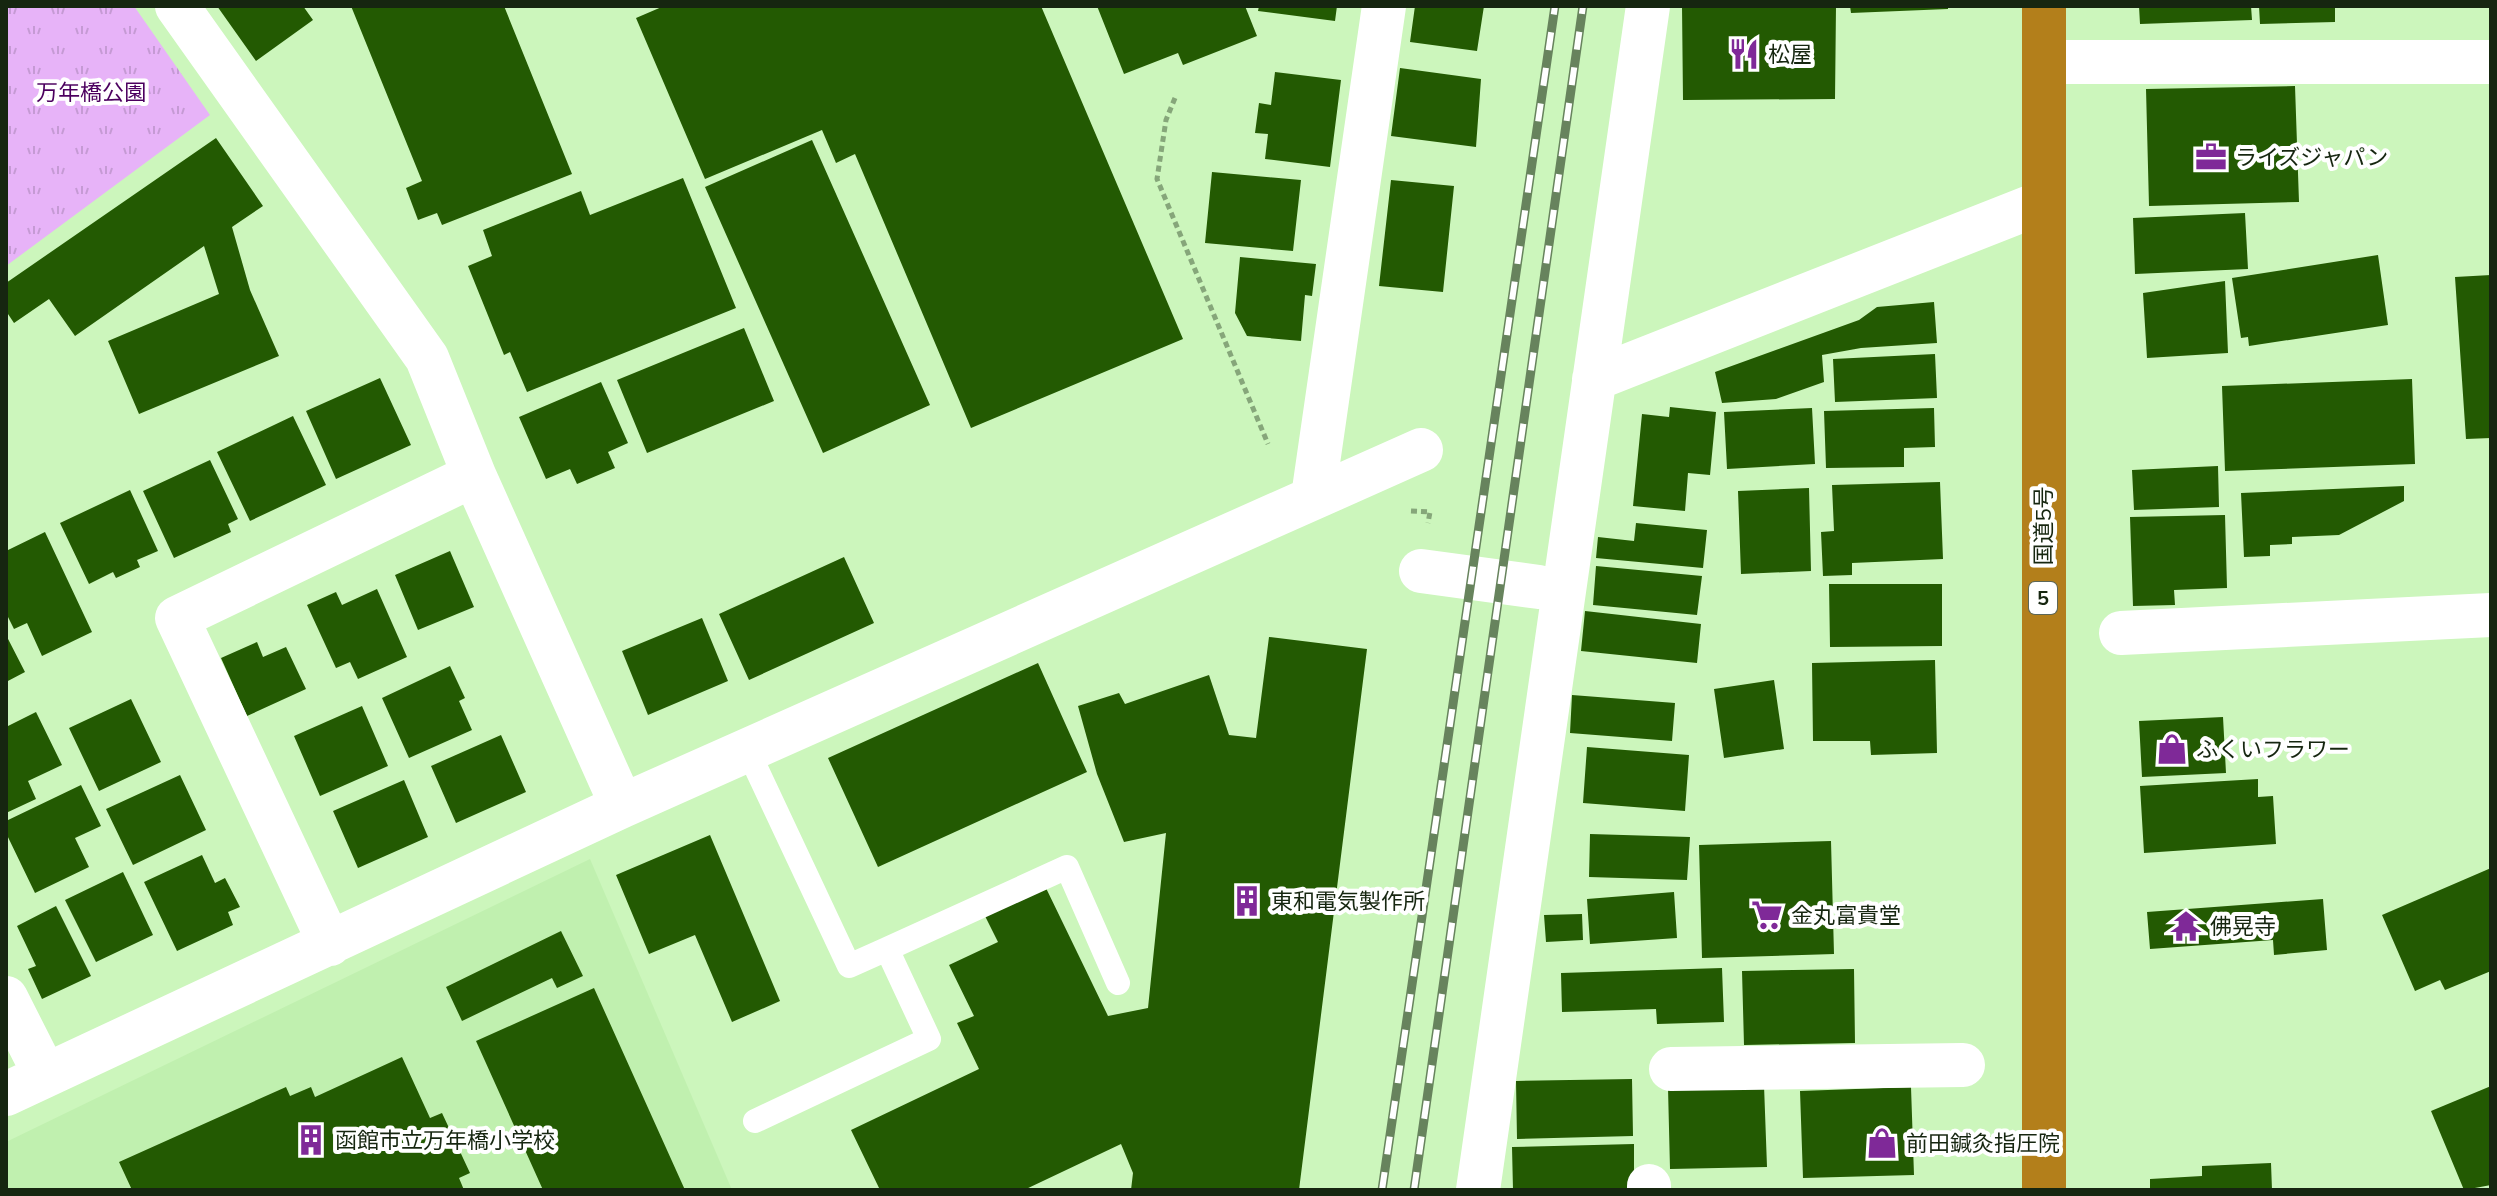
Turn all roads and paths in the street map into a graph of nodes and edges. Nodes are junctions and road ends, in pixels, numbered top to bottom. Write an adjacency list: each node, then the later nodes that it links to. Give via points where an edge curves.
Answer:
1 (177, 6): 12 (street, via 427,358)
2 (1384, 6): 13 (street)
3 (1648, 6): 9 (street)
4 (2044, 6): 5 (highway, 国道5号 / 5)
5 (2045, 62): 6 (street); 8 (highway, 国道5号 / 5)
6 (2491, 62)
7 (1175, 98): 11 (path, via 1166,120 1157,179)
8 (2043, 202): 9 (street); 30 (highway, 国道5号 / 5)
9 (1594, 379): 29 (street)
10 (1421, 450): 13 (street)
11 (1271, 451)
12 (474, 475): 19 (street); 20 (street, via 177,618)
13 (1313, 497): 18 (street)
14 (1421, 571): 15 (street)
15 (1539, 587)
16 (2491, 615): 17 (street)
17 (2121, 633)
18 (748, 751): 19 (street); 21 (lane, via 849,966)
19 (622, 806): 20 (street)
20 (330, 944): 26 (street)
21 (887, 949): 22 (lane, via 1067,867); 28 (lane, via 929,1039)
22 (1118, 983)
23 (6, 998): 26 (street)
24 (1963, 1065): 25 (street)
25 (1671, 1069)
26 (45, 1075): 27 (street)
27 (6, 1094)
28 (755, 1121)
29 (1478, 1190)
30 (2044, 1190)

